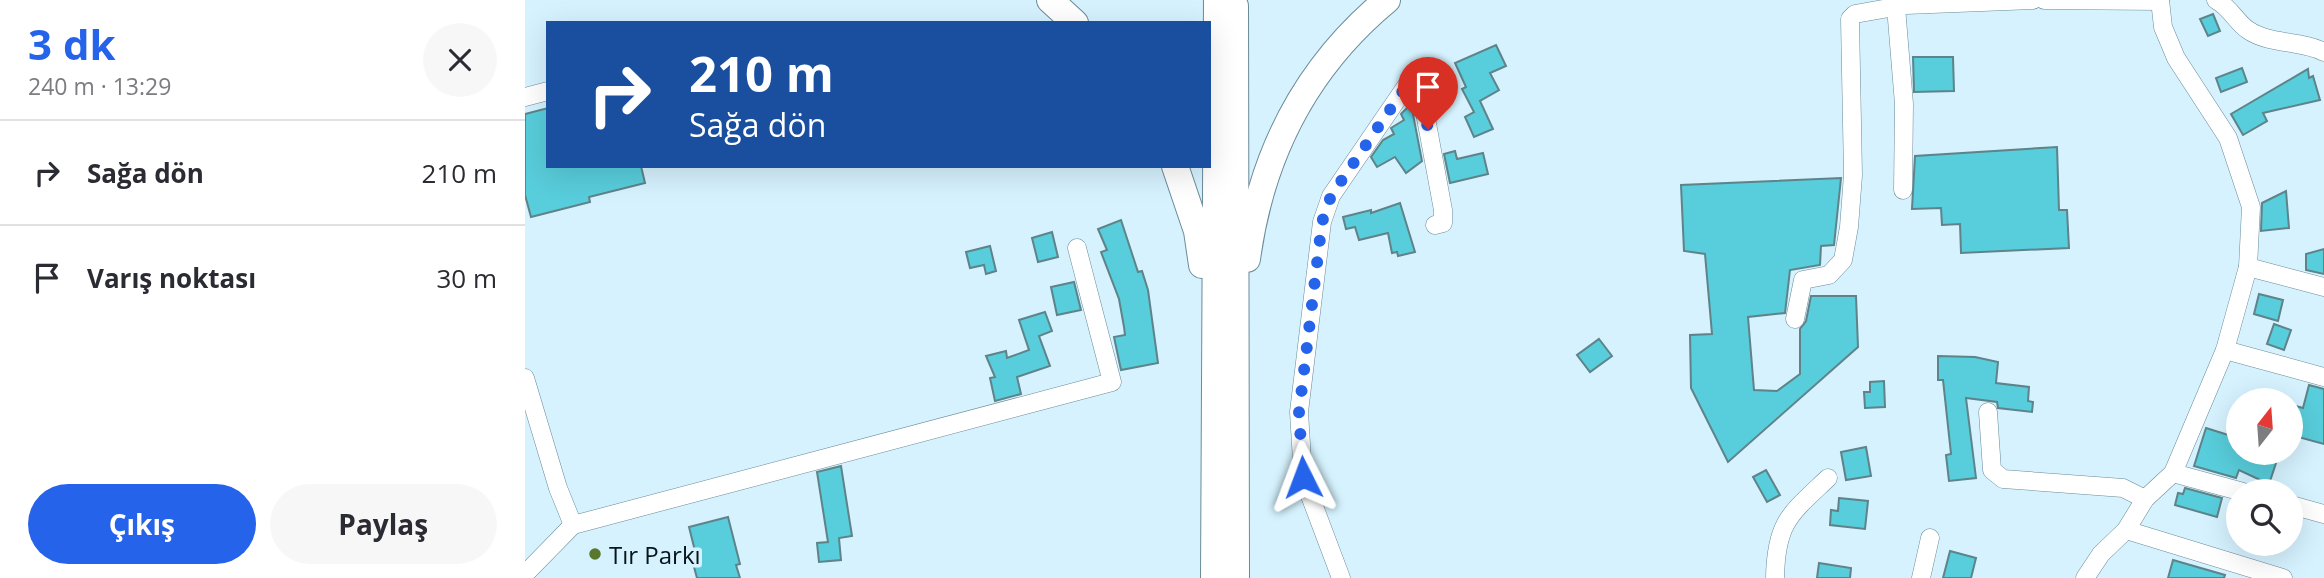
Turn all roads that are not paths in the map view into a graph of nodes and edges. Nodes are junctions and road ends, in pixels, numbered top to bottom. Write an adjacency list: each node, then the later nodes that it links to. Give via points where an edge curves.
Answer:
1 (1050, 0): 10 (highway)
2 (1217, 0): 22 (highway)
3 (1235, 0): 22 (highway)
4 (1387, 0): 22 (highway, via 1351,30 1299,98 1266,173)
5 (2033, 0): 9 (street)
6 (2044, 0): 8 (street)
7 (2215, 0): 11 (street, via 2249,30)
8 (2160, 1): 18 (street, via 2163,27 2176,58 2228,138 2251,207)
9 (1896, 7): 15 (street, via 1904,113); 20 (street, via 1855,14 1850,19 1853,174 1843,260 1829,275 1803,280)
10 (1073, 21)
11 (2324, 52)
12 (546, 92): 13 (street)
13 (525, 97)
14 (1176, 168): 22 (highway, via 1197,231)
15 (1902, 190)
16 (1435, 225): 39 (street, via 1443,223 1443,210 1423,102 1411,79 1331,196 1319,247 1299,412 1303,477)
17 (1077, 248): 32 (street, via 1112,382)
18 (2248, 267): 19 (street); 21 (street)
19 (2324, 287)
20 (1795, 319)
21 (2225, 350): 23 (street); 26 (street)
22 (1224, 352): 37 (highway); 38 (highway)
23 (2324, 377)
24 (525, 378): 32 (street)
25 (1987, 412): 29 (street, via 1992,470 2003,479 2123,488)
26 (2173, 473): 28 (street); 29 (street)
27 (1828, 478): 40 (street, via 1786,519)
28 (2226, 487)
29 (2145, 499): 33 (street)
30 (2303, 508): 31 (street)
31 (2324, 514)
32 (573, 524): 36 (street)
33 (2126, 530): 35 (street); 42 (street)
34 (1930, 538): 41 (street)
35 (2223, 570): 43 (street)
36 (525, 574)
37 (1214, 578)
38 (1236, 578)
39 (1341, 578)
40 (1775, 578)
41 (1921, 578)
42 (2085, 578)
43 (2283, 578)

